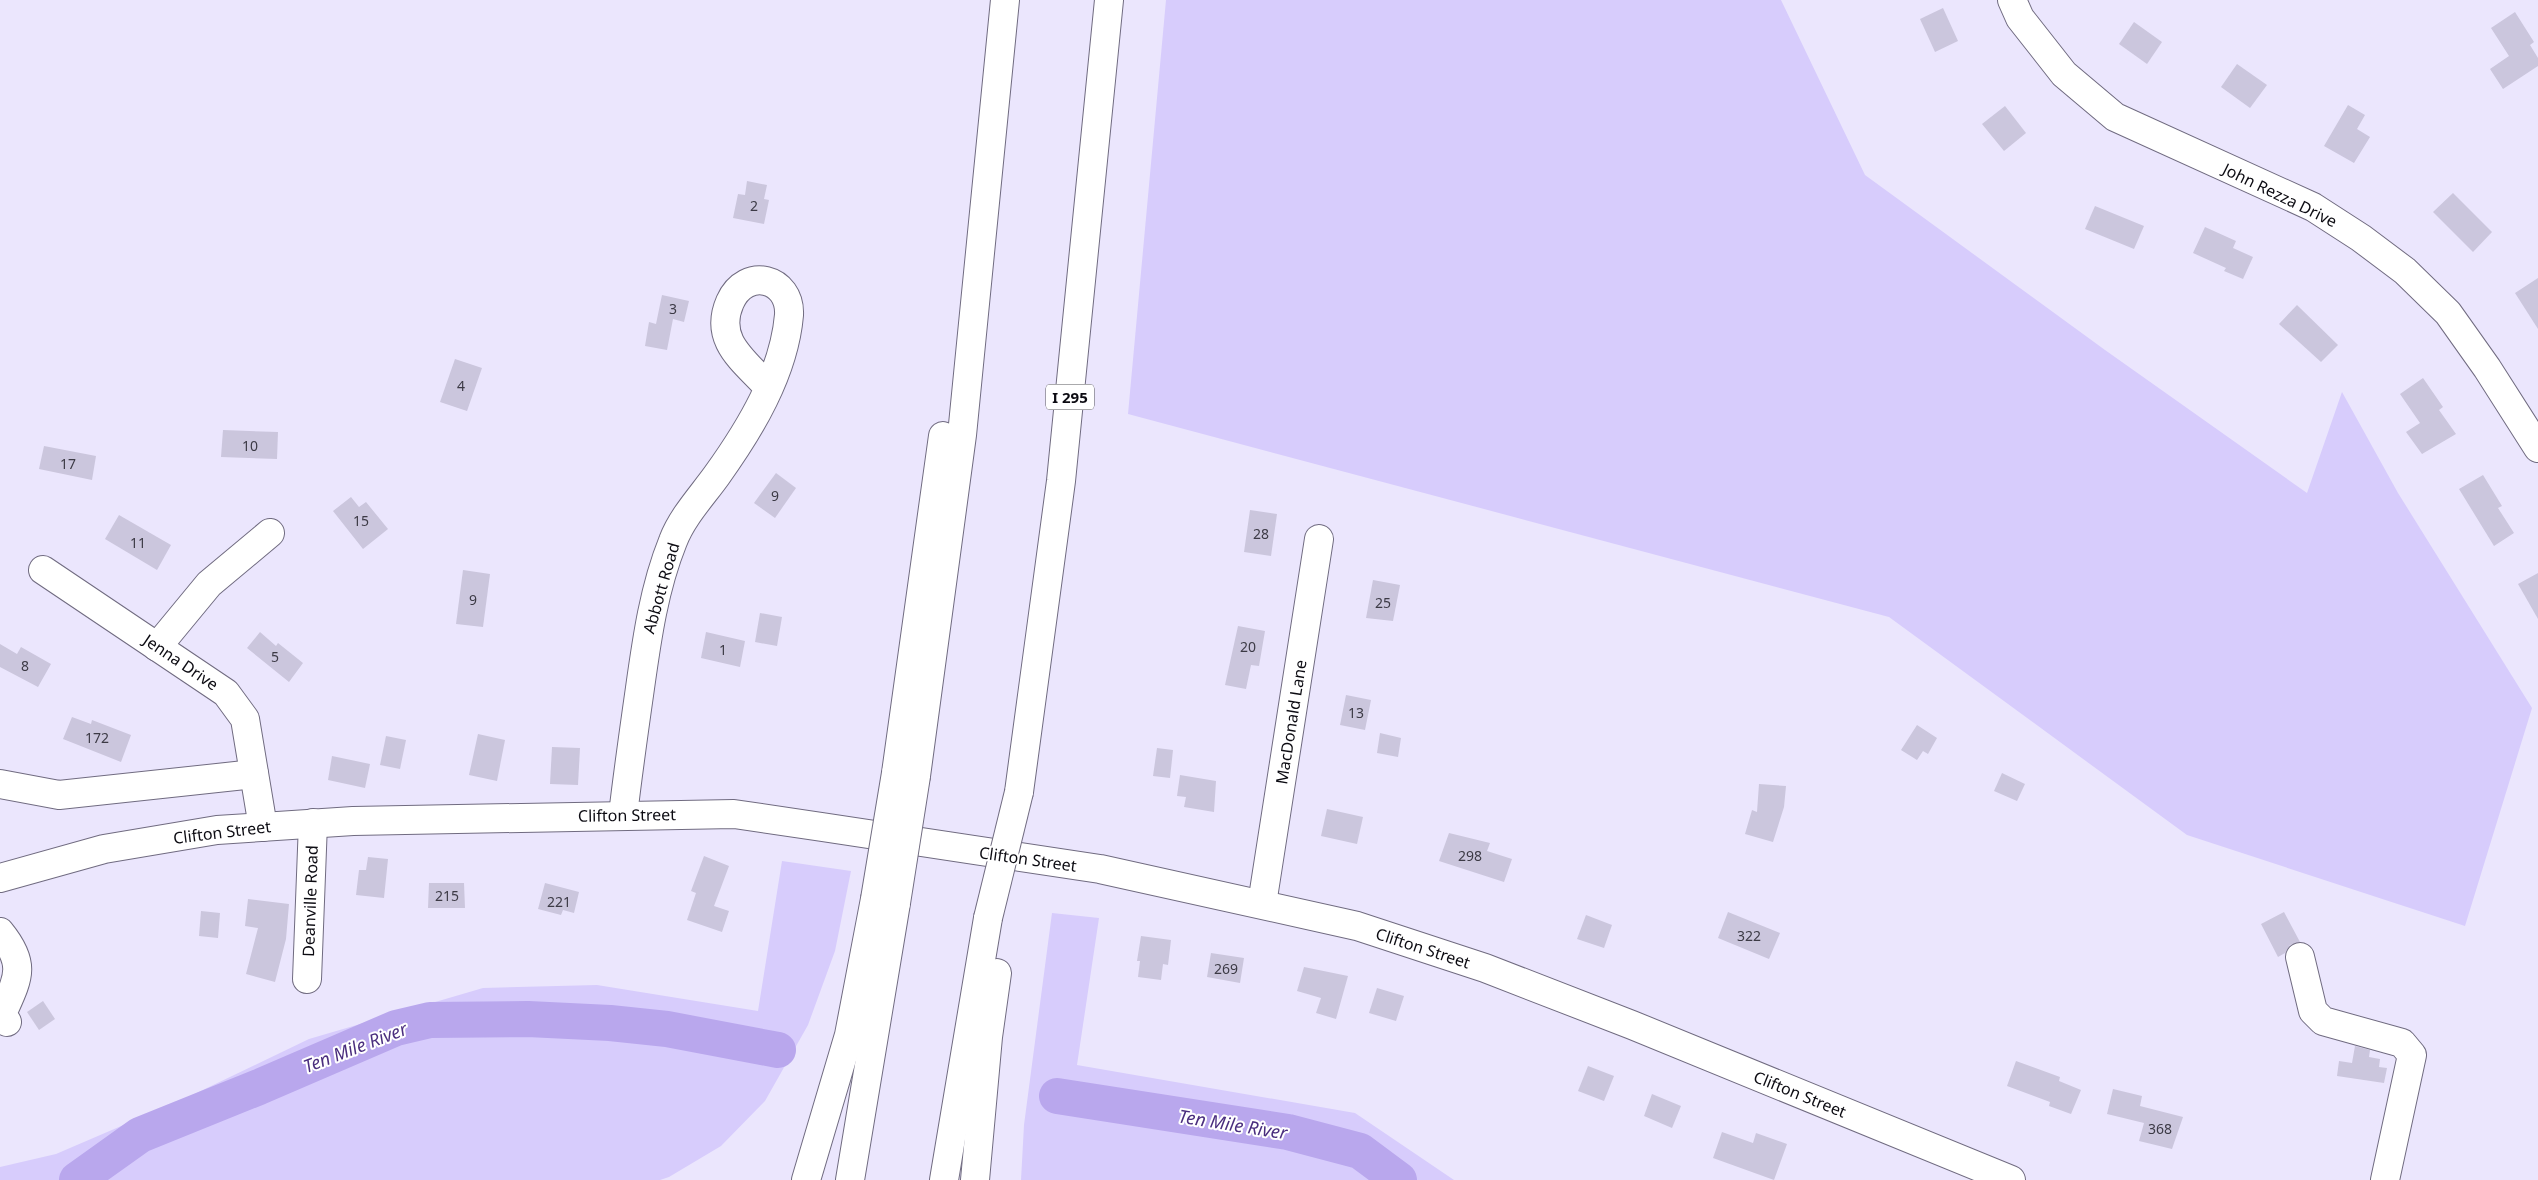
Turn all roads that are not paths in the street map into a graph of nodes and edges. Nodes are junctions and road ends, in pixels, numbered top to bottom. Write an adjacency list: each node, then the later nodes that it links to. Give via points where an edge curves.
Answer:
1 (994, 0): 12 (main road)
2 (1005, 0): 12 (main road, via 962,435)
3 (1109, 0): 20 (main road, I 295, bridge, via 1061,481 1019,792)
4 (2012, 0): 6 (main road, John Rezza Drive, via 2020,18 2064,74 2115,117 2313,207 2405,271 2448,313)
5 (768, 387): 14 (main road, Abbott Road, via 756,416 673,540 648,632)
6 (2538, 448)
7 (270, 534): 10 (main road, via 209,584)
8 (1319, 539): 19 (main road, MacDonald Lane)
9 (43, 570): 10 (main road, Jenna Drive)
10 (157, 647): 11 (main road, Jenna Drive, via 226,693 245,719)
11 (254, 774): 13 (main road, via 59,795); 16 (main road, Jenna Drive)
12 (906, 774): 18 (main road, bridge)
13 (0, 784)
14 (623, 815): 15 (main road, Clifton Street); 19 (main road, Clifton Street, via 734,814 1100,869)
15 (313, 823): 16 (main road, Clifton Street); 23 (main road, Deanville Road)
16 (263, 826): 17 (main road, Clifton Street, via 104,849)
17 (0, 878)
18 (886, 901): 25 (main road); 26 (main road)
19 (1262, 904): 29 (main road, Clifton Street, via 1357,926 1485,968)
20 (996, 919): 27 (main road); 28 (main road)
21 (0, 932): 24 (main road, via 18,962 16,981 2,1014)
22 (2300, 957): 30 (main road, via 2313,1011 2323,1021 2402,1043 2412,1055)
23 (308, 979)
24 (7, 1022)
25 (806, 1180)
26 (850, 1180)
27 (944, 1180)
28 (975, 1180)
29 (2011, 1180)
30 (2386, 1180)

